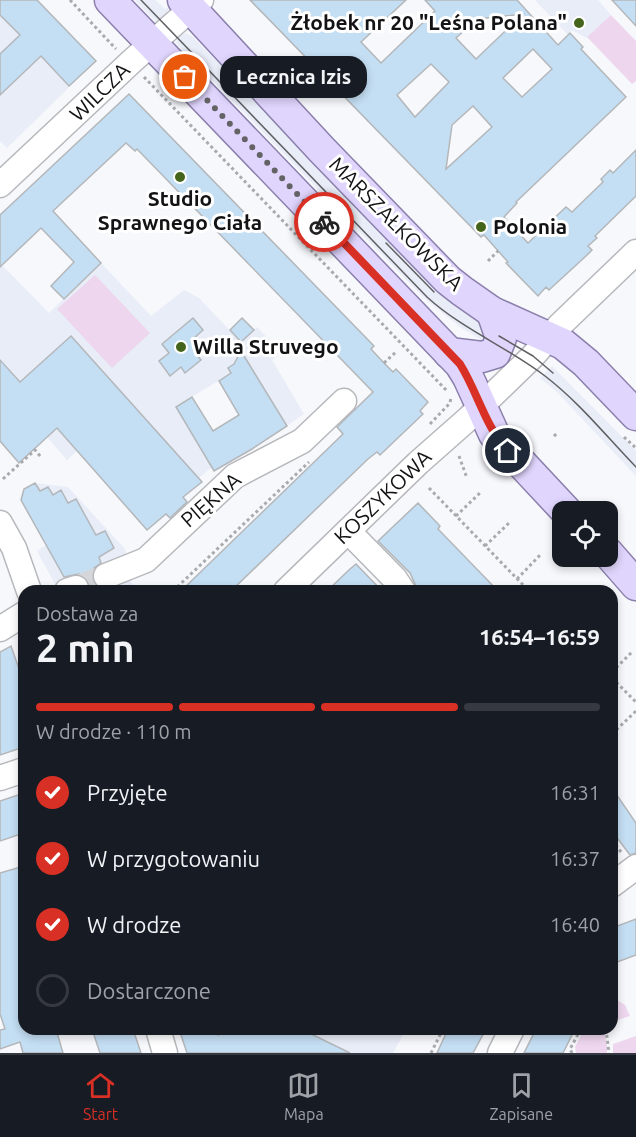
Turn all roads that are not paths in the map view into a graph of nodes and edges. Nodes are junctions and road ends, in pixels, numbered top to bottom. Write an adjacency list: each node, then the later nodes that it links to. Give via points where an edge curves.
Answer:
1 (110, 0): 3 (main road)
2 (191, 3): 3 (street, WILCZA); 6 (main road, MARSZAŁKOWSKA, via 322,150 448,280)
3 (152, 43): 4 (street, WILCZA); 8 (main road)
4 (0, 185)
5 (636, 252): 7 (street)
6 (492, 312): 7 (main road, MARSZAŁKOWSKA); 8 (main road, via 501,338 495,353 482,357)
7 (549, 337): 10 (street, KOSZYKOWA); 11 (main road, MARSZAŁKOWSKA, via 580,357)
8 (449, 353): 10 (main road, via 468,377)
9 (344, 401): 16 (street, PIĘKNA, via 302,441 235,476 146,560)
10 (481, 406): 12 (main road, via 497,438); 14 (street, KOSZYKOWA)
11 (636, 415)
12 (557, 501)
13 (0, 523): 17 (street)
14 (348, 531): 18 (street, KOSZYKOWA); 19 (street)
15 (618, 564): 20 (main road)
16 (106, 576)
17 (27, 585)
18 (292, 585)
19 (399, 585)
20 (636, 585)
21 (18, 618): 22 (street)
22 (0, 629)
23 (18, 772): 24 (street)
24 (0, 778)
25 (629, 861): 26 (street)
26 (618, 877)
27 (160, 1035): 29 (street)
28 (509, 1035): 30 (street)
29 (165, 1053)
30 (500, 1053)

